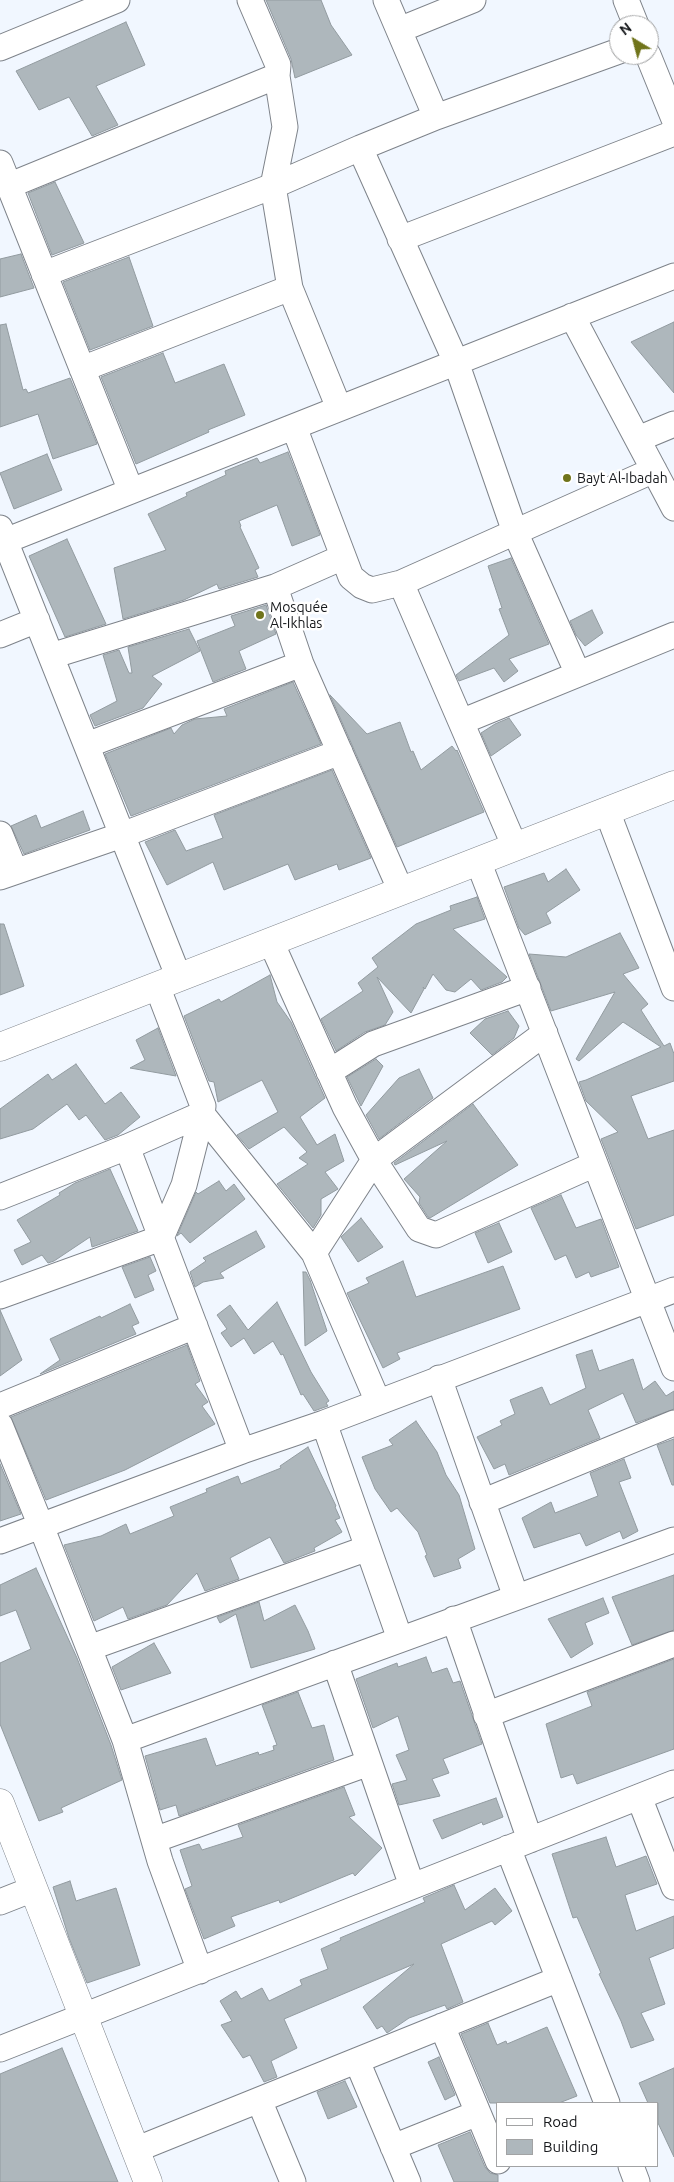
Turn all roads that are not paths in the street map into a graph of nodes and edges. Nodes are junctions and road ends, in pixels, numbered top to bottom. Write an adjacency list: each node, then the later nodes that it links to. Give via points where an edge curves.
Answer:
1 (117, 0): 8 (street)
2 (250, 0): 11 (street, via 278,65)
3 (386, 0): 7 (street)
4 (473, 0): 7 (street)
5 (626, 0): 6 (street)
6 (632, 15)
7 (399, 30): 12 (street)
8 (0, 48)
9 (609, 55): 12 (street)
10 (652, 65): 13 (street)
11 (277, 76): 16 (street); 17 (street, via 285,127)
12 (436, 117): 15 (street)
13 (674, 119)
14 (674, 134): 18 (street)
15 (360, 148): 17 (street); 18 (street)
16 (4, 175): 19 (street)
17 (273, 186): 19 (street); 21 (street)
18 (400, 239): 23 (street)
19 (44, 274): 24 (street)
20 (674, 276): 22 (street)
21 (290, 288): 24 (street); 25 (street)
22 (572, 316): 23 (street); 28 (street)
23 (456, 362): 25 (street); 32 (street)
24 (82, 369): 30 (street)
25 (339, 408): 27 (street)
26 (674, 424): 28 (street)
27 (294, 426): 30 (street); 34 (street)
28 (638, 439): 29 (street)
29 (654, 470): 31 (street); 32 (street)
30 (131, 491): 33 (street)
31 (674, 508)
32 (515, 532): 35 (street); 42 (street)
33 (2, 534): 37 (street)
34 (343, 557): 35 (street, via 351,577 362,586 372,590); 36 (street)
35 (401, 583): 43 (street)
36 (275, 587): 40 (street); 41 (street)
37 (37, 620): 38 (street); 40 (street)
38 (0, 635)
39 (674, 636): 42 (street)
40 (51, 656): 44 (street)
41 (301, 664): 44 (street); 45 (street)
42 (578, 674): 43 (street)
43 (461, 722): 50 (street)
44 (87, 745): 49 (street)
45 (340, 752): 49 (street); 53 (street)
46 (674, 785): 47 (street)
47 (607, 811): 50 (street); 55 (street)
48 (0, 834): 52 (street)
49 (122, 835): 52 (street); 56 (street)
50 (516, 847): 51 (street)
51 (478, 861): 53 (street); 57 (street)
52 (7, 874)
53 (401, 891): 54 (street)
54 (271, 942): 56 (street); 61 (street)
55 (666, 942): 58 (street)
56 (168, 982): 60 (street); 62 (street, via 203,1106)
57 (528, 988): 59 (street); 61 (street, via 373,1044)
58 (674, 988)
59 (545, 1033): 64 (street); 65 (street)
60 (0, 1047)
61 (329, 1072): 64 (street)
62 (202, 1114): 63 (street); 67 (street, via 184,1185); 68 (street)
63 (127, 1147): 66 (street); 67 (street)
64 (374, 1160): 65 (street, via 419,1229 436,1235); 68 (street)
65 (595, 1164): 71 (street)
66 (0, 1197)
67 (160, 1238): 70 (street); 72 (street)
68 (314, 1253): 75 (street)
69 (674, 1290): 71 (street)
70 (0, 1296)
71 (648, 1300): 73 (street); 74 (street)
72 (194, 1326): 76 (street); 80 (street)
73 (674, 1368)
74 (439, 1378): 75 (street); 81 (street)
75 (378, 1402): 77 (street)
76 (0, 1406)
77 (324, 1423): 80 (street); 85 (street)
78 (674, 1423): 81 (street)
79 (0, 1425): 82 (street)
80 (242, 1451): 82 (street)
81 (482, 1502): 86 (street)
82 (42, 1526): 84 (street); 90 (street)
83 (674, 1540): 86 (street)
84 (0, 1541)
85 (368, 1548): 88 (street); 90 (street)
86 (516, 1597): 87 (street)
87 (454, 1620): 88 (street); 92 (street)
88 (400, 1639): 91 (street)
89 (674, 1644): 92 (street)
90 (89, 1648): 93 (street)
91 (334, 1663): 93 (street); 94 (street)
92 (486, 1715): 99 (street)
93 (125, 1740): 98 (street)
94 (369, 1763): 98 (street); 100 (street)
95 (674, 1783): 96 (street)
96 (639, 1797): 99 (street); 101 (street)
97 (0, 1803): 102 (street)
98 (154, 1840): 104 (street)
99 (519, 1844): 100 (street); 105 (street)
100 (412, 1886): 104 (street)
101 (674, 1888)
102 (33, 1889): 103 (street); 106 (street)
103 (0, 1902)
104 (200, 1970): 106 (street)
105 (559, 1979): 107 (street); 111 (street)
106 (83, 2017): 108 (street); 114 (street)
107 (442, 2026): 109 (street); 112 (street)
108 (0, 2049)
109 (357, 2061): 110 (street); 113 (street)
110 (259, 2100): 114 (street); 119 (street)
111 (607, 2102)
112 (478, 2113): 113 (street); 115 (street)
113 (393, 2147): 120 (street)
114 (135, 2150): 118 (street)
115 (497, 2159)
116 (500, 2167): 121 (street)
117 (631, 2167): 122 (street)
118 (148, 2182)
119 (293, 2182)
120 (408, 2182)
121 (506, 2182)
122 (637, 2182)

